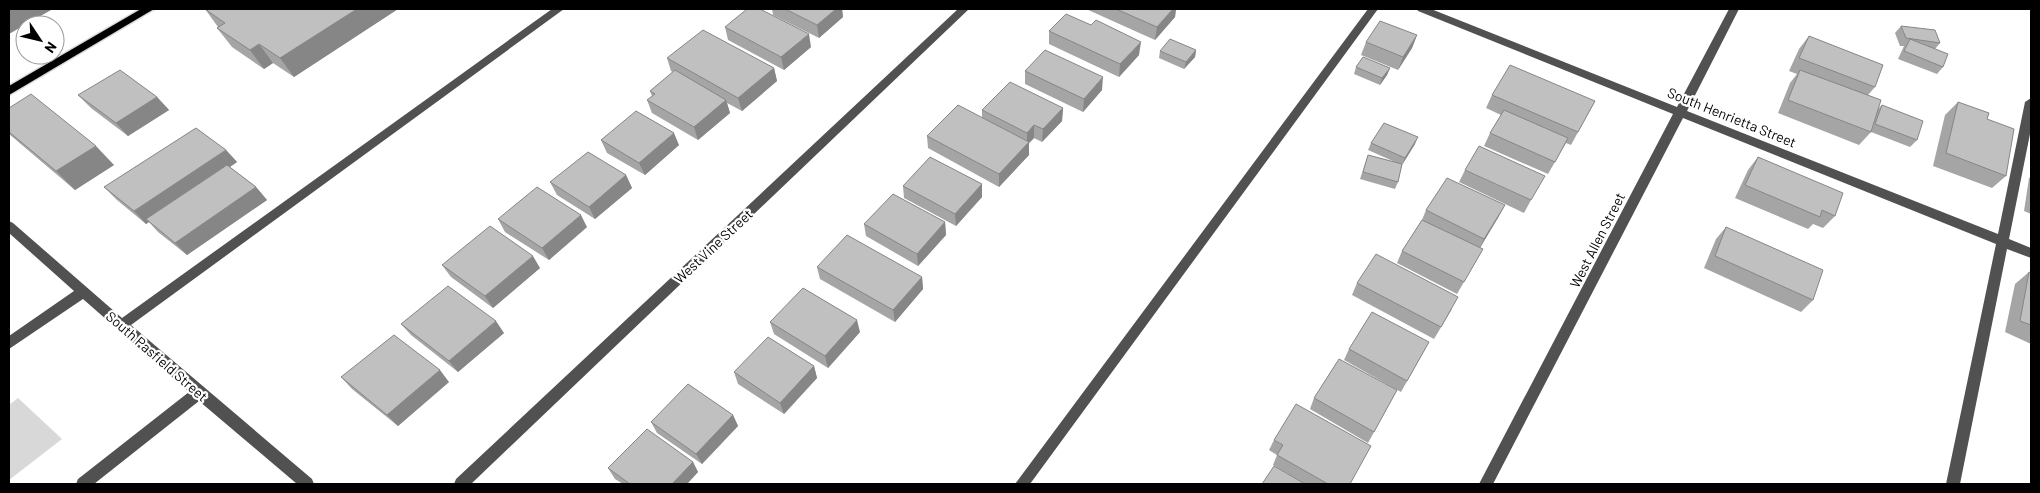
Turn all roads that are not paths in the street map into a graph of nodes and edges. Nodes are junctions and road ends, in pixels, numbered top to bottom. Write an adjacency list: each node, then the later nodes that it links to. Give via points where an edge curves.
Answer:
1 (149, 9): 7 (main road)
2 (560, 9): 14 (street)
3 (964, 9): 19 (street, West Vine Street)
4 (1373, 9): 20 (street)
5 (1422, 9): 9 (street, South Henrietta Street)
6 (1734, 9): 9 (street, West Allen Street)
7 (9, 91)
8 (2031, 102): 11 (street)
9 (1680, 112): 11 (street, South Henrietta Street); 21 (street, West Allen Street)
10 (9, 226): 13 (street, South Pasfield Street)
11 (2004, 242): 12 (street, South Henrietta Street); 22 (street)
12 (2031, 253)
13 (84, 292): 14 (street, South Pasfield Street); 15 (street)
14 (122, 325): 16 (street, South Pasfield Street)
15 (9, 343)
16 (199, 393): 17 (street); 18 (street, South Pasfield Street)
17 (83, 484)
18 (307, 484)
19 (461, 484)
20 (1022, 484)
21 (1486, 484)
22 (1953, 484)

